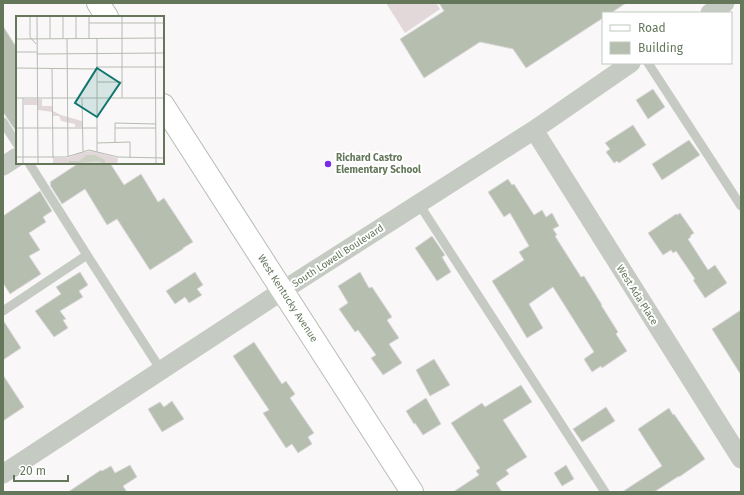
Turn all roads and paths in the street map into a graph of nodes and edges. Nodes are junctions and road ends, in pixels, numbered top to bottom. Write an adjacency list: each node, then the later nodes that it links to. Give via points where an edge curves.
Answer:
1 (98, 3): 4 (street)
2 (725, 3): 3 (street)
3 (712, 12)
4 (106, 16)
5 (630, 64): 9 (street, South Lowell Boulevard)
6 (649, 64): 15 (lane)
7 (164, 107): 17 (street, West Kentucky Avenue)
8 (3, 122): 10 (lane)
9 (534, 130): 14 (street, South Lowell Boulevard); 20 (street, West Ada Place)
10 (16, 142)
11 (16, 158): 13 (street)
12 (30, 164): 16 (lane)
13 (3, 166)
14 (419, 204): 17 (street, South Lowell Boulevard); 23 (lane)
15 (741, 206)
16 (86, 255): 18 (lane); 19 (lane)
17 (282, 291): 19 (street, South Lowell Boulevard); 22 (street, West Kentucky Avenue)
18 (3, 311)
19 (161, 370): 21 (street, South Lowell Boulevard)
20 (741, 459)
21 (3, 474)
22 (412, 492)
23 (605, 492)

